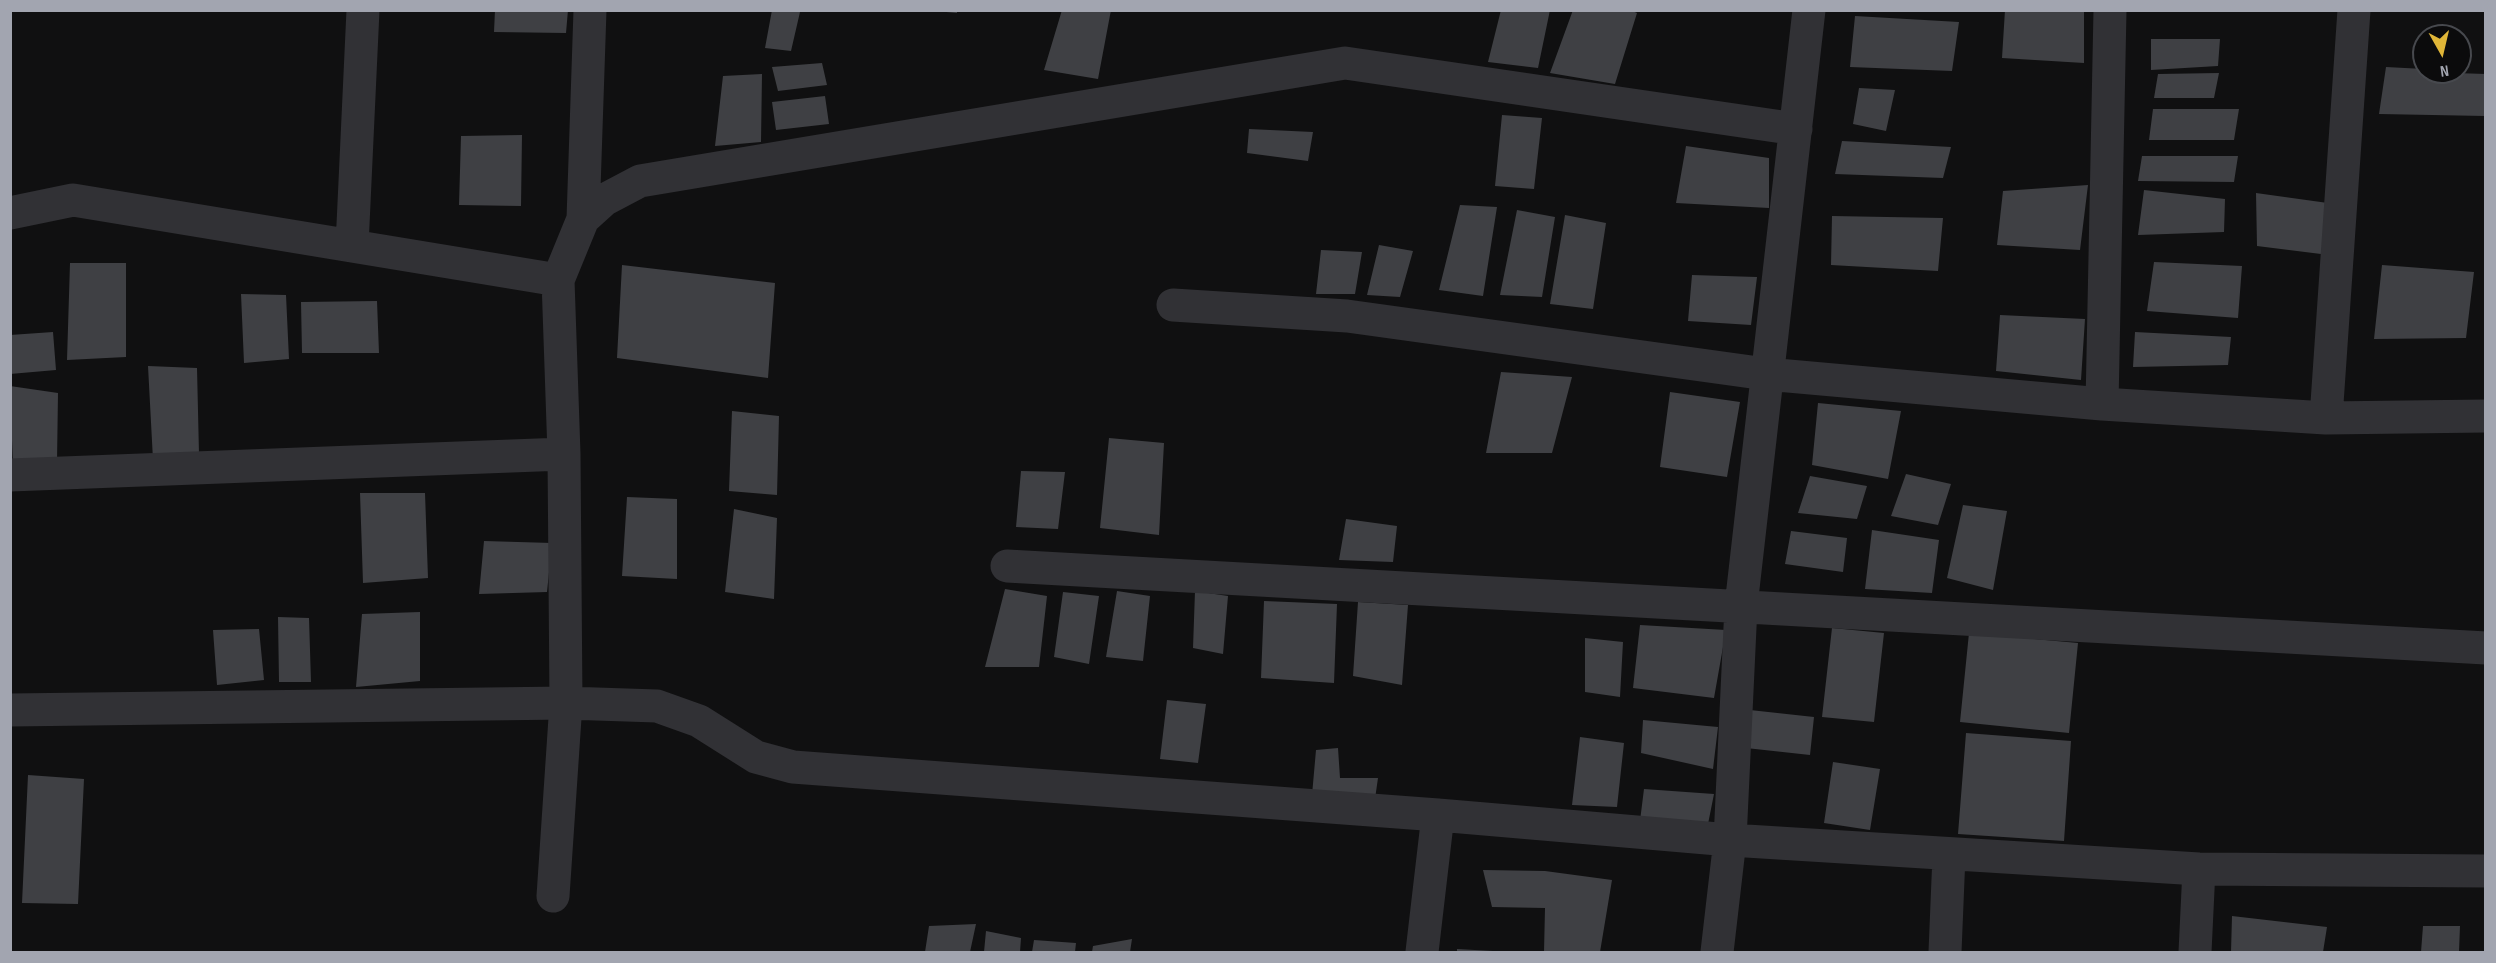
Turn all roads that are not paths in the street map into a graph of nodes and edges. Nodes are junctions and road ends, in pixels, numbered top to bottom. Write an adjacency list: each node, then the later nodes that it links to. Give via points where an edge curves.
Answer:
1 (363, 10): 9 (street)
2 (590, 10): 8 (street)
3 (1809, 10): 6 (street)
4 (2110, 10): 13 (street)
5 (2354, 10): 15 (street)
6 (1796, 129): 8 (street, via 1346,63 640,181 604,200); 12 (street)
7 (10, 213): 9 (street, via 73,200)
8 (583, 219): 10 (street)
9 (352, 246): 10 (street)
10 (558, 280): 16 (street)
11 (1173, 305): 12 (street, via 1347,316)
12 (1766, 374): 13 (street); 19 (street)
13 (2102, 404): 15 (street)
14 (2486, 416): 15 (street)
15 (2326, 418)
16 (564, 454): 17 (street); 21 (street)
17 (10, 475)
18 (1007, 566): 19 (street)
19 (1741, 606): 20 (street); 24 (street)
20 (2486, 648)
21 (566, 703): 22 (street); 23 (street, via 657,706 699,721 756,757 793,767); 28 (street)
22 (10, 710)
23 (1438, 815): 24 (street); 29 (street)
24 (1730, 840): 25 (street); 30 (street)
25 (1949, 855): 26 (street); 31 (street)
26 (2199, 869): 27 (street); 32 (street)
27 (2486, 871)
28 (553, 896)
29 (1422, 952)
30 (1717, 952)
31 (1945, 952)
32 (2194, 952)

